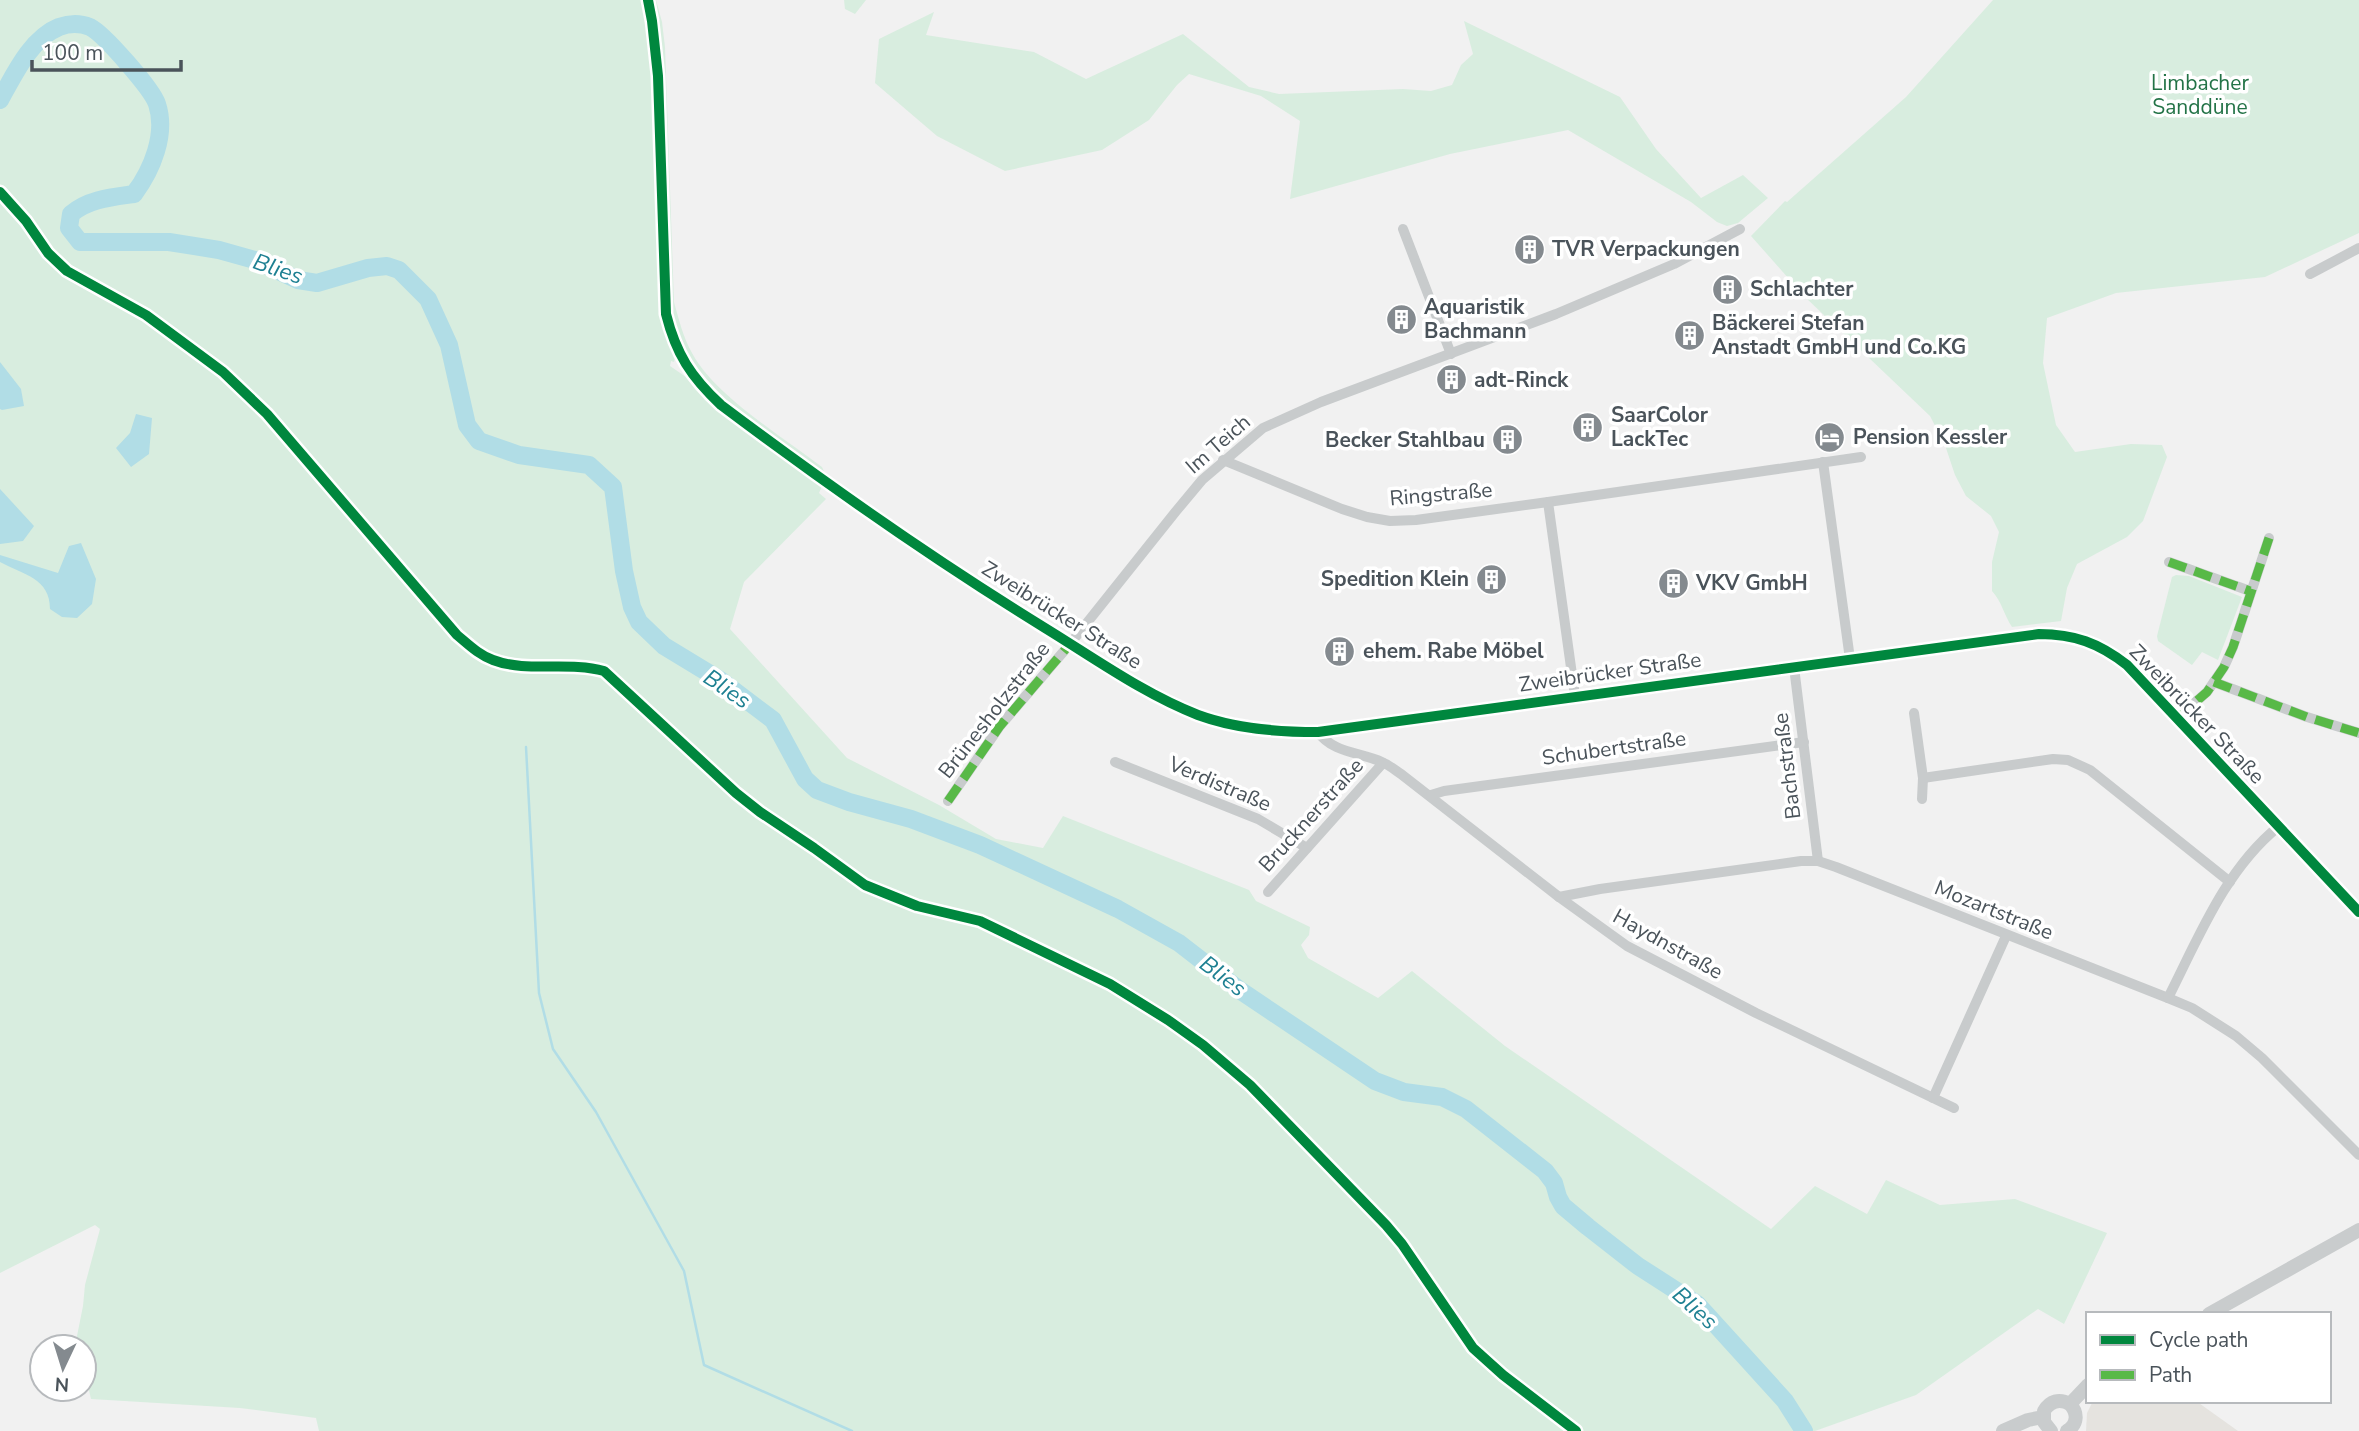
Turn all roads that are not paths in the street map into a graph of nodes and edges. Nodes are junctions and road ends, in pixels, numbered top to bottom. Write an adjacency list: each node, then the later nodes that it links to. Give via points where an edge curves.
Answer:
1 (648, 0): 14 (street, Zweibrücker Straße, via 658,76 666,314 684,364 707,392 821,479 938,561)
2 (1403, 229): 6 (street)
3 (1740, 229): 6 (street, Im Teich, via 1626,285)
4 (2359, 248): 5 (street)
5 (2310, 274)
6 (1451, 354): 8 (street, Im Teich, via 1289,415 1263,428)
7 (1861, 457): 9 (street, Ringstraße)
8 (1223, 460): 10 (street, Ringstraße, via 1342,509 1390,521); 14 (street, Im Teich)
9 (1823, 463): 10 (street, Ringstraße); 15 (street)
10 (1548, 502): 18 (street)
11 (2269, 538): 13 (street)
12 (2169, 562): 13 (street)
13 (2250, 592): 17 (street, via 2233,647)
14 (1070, 644): 21 (street, Zweibrücker Straße, via 1198,715 1263,730); 29 (street, Brünesholzstraße, via 1000,726)
15 (1850, 659): 16 (street, Zweibrücker Straße); 20 (street, Zweibrücker Straße, via 2039,634 2068,635 2115,655)
16 (1794, 667): 18 (street, Zweibrücker Straße); 23 (street, Bachstraße)
17 (2214, 682): 20 (street); 22 (street)
18 (1575, 696): 21 (street, Zweibrücker Straße)
19 (1914, 713): 26 (street)
20 (2178, 718): 30 (street, Zweibrücker Straße)
21 (1318, 732): 25 (street, Haydnstraße, via 1336,749)
22 (2359, 733)
23 (1804, 742): 27 (street, Schubertstraße, via 1444,790); 32 (street, Bachstraße)
24 (1115, 762): 31 (street, Verdistraße, via 1258,818)
25 (1383, 763): 27 (street, Haydnstraße); 31 (street, Brucknerstraße)
26 (1923, 778): 28 (street); 33 (street, via 2068,760 2090,770)
27 (1431, 796): 35 (street, Haydnstraße)
28 (1922, 799)
29 (948, 801)
30 (2278, 827): 33 (street); 36 (street, Zweibrücker Straße)
31 (1307, 848): 34 (street, Brucknerstraße)
32 (1818, 862): 35 (street, Mozartstraße); 37 (street, Mozartstraße)
33 (2230, 882): 38 (street)
34 (1268, 892)
35 (1559, 897): 39 (street, Haydnstraße, via 1626,946 1669,969)
36 (2357, 905)
37 (2006, 936): 38 (street, Mozartstraße); 39 (street)
38 (2168, 998): 41 (street, Mozartstraße, via 2236,1036)
39 (1933, 1097): 40 (street, Haydnstraße)
40 (1954, 1108)
41 (2359, 1155)
42 (2359, 1230): 43 (street)
43 (2213, 1312)
44 (2086, 1387): 45 (street)
45 (2070, 1404): 46 (street, via 2052,1402); 49 (street, via 2076,1419)
46 (2043, 1417): 47 (street); 48 (street)
47 (2003, 1431)
48 (2051, 1431)
49 (2067, 1431)

